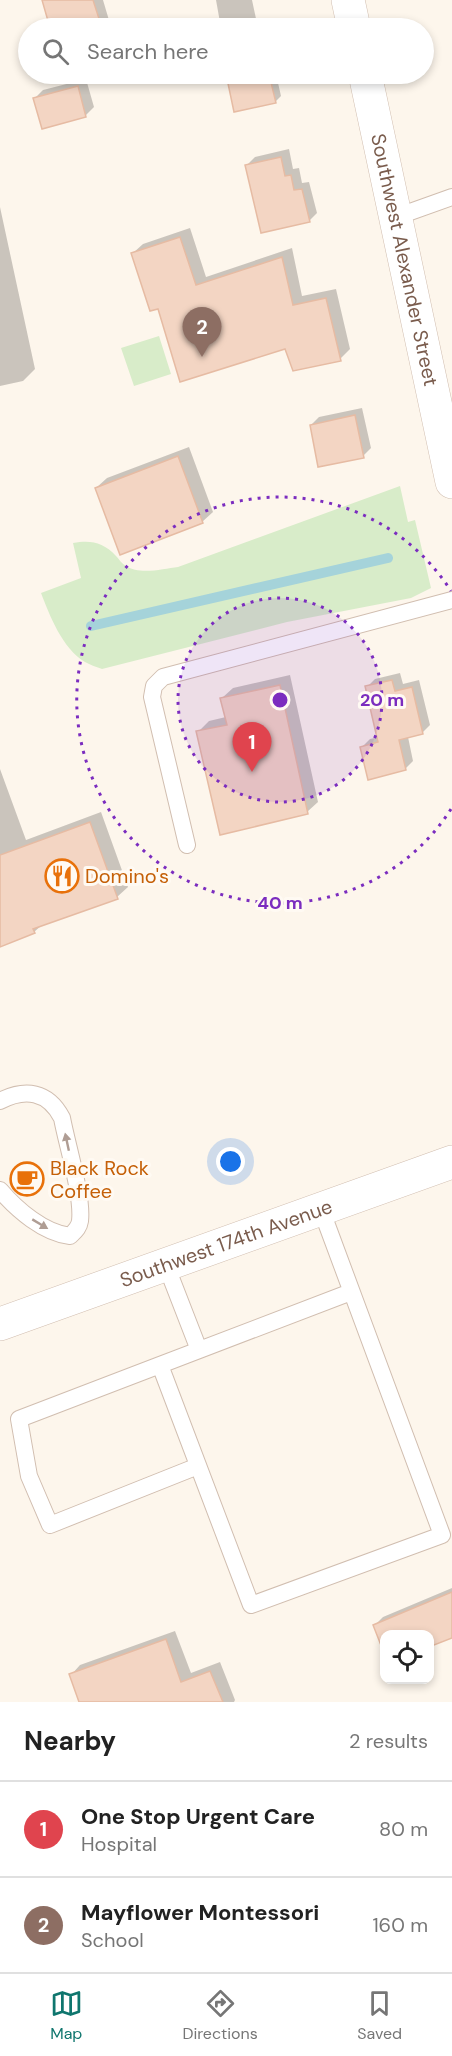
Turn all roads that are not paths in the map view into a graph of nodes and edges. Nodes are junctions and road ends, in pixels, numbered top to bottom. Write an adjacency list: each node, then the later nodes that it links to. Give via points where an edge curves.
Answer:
1 (348, 0): 2 (street)
2 (352, 18)
3 (367, 84): 5 (street, Southwest Alexander Street)
4 (452, 197): 5 (lane)
5 (396, 217): 6 (street, Southwest Alexander Street)
6 (441, 376): 7 (street, Southwest Alexander Street)
7 (452, 482)
8 (452, 600): 9 (lane, via 163,678 154,686 152,698)
9 (188, 845)
10 (0, 1101): 12 (lane, one-way to 10, via 30,1218 59,1235 70,1236 77,1230 79,1199 62,1118 56,1107 40,1095 24,1093)
11 (452, 1162): 13 (street, Southwest 174th Avenue)
12 (0, 1190)
13 (321, 1209): 14 (street, Southwest 174th Avenue); 15 (lane)
14 (166, 1265): 16 (street, Southwest 174th Avenue); 17 (lane)
15 (351, 1292): 17 (lane); 19 (lane, via 442,1535 250,1605)
16 (0, 1324)
17 (199, 1350): 18 (lane)
18 (160, 1365): 19 (lane); 19 (lane, via 20,1419 29,1476 50,1525)
19 (198, 1466)

